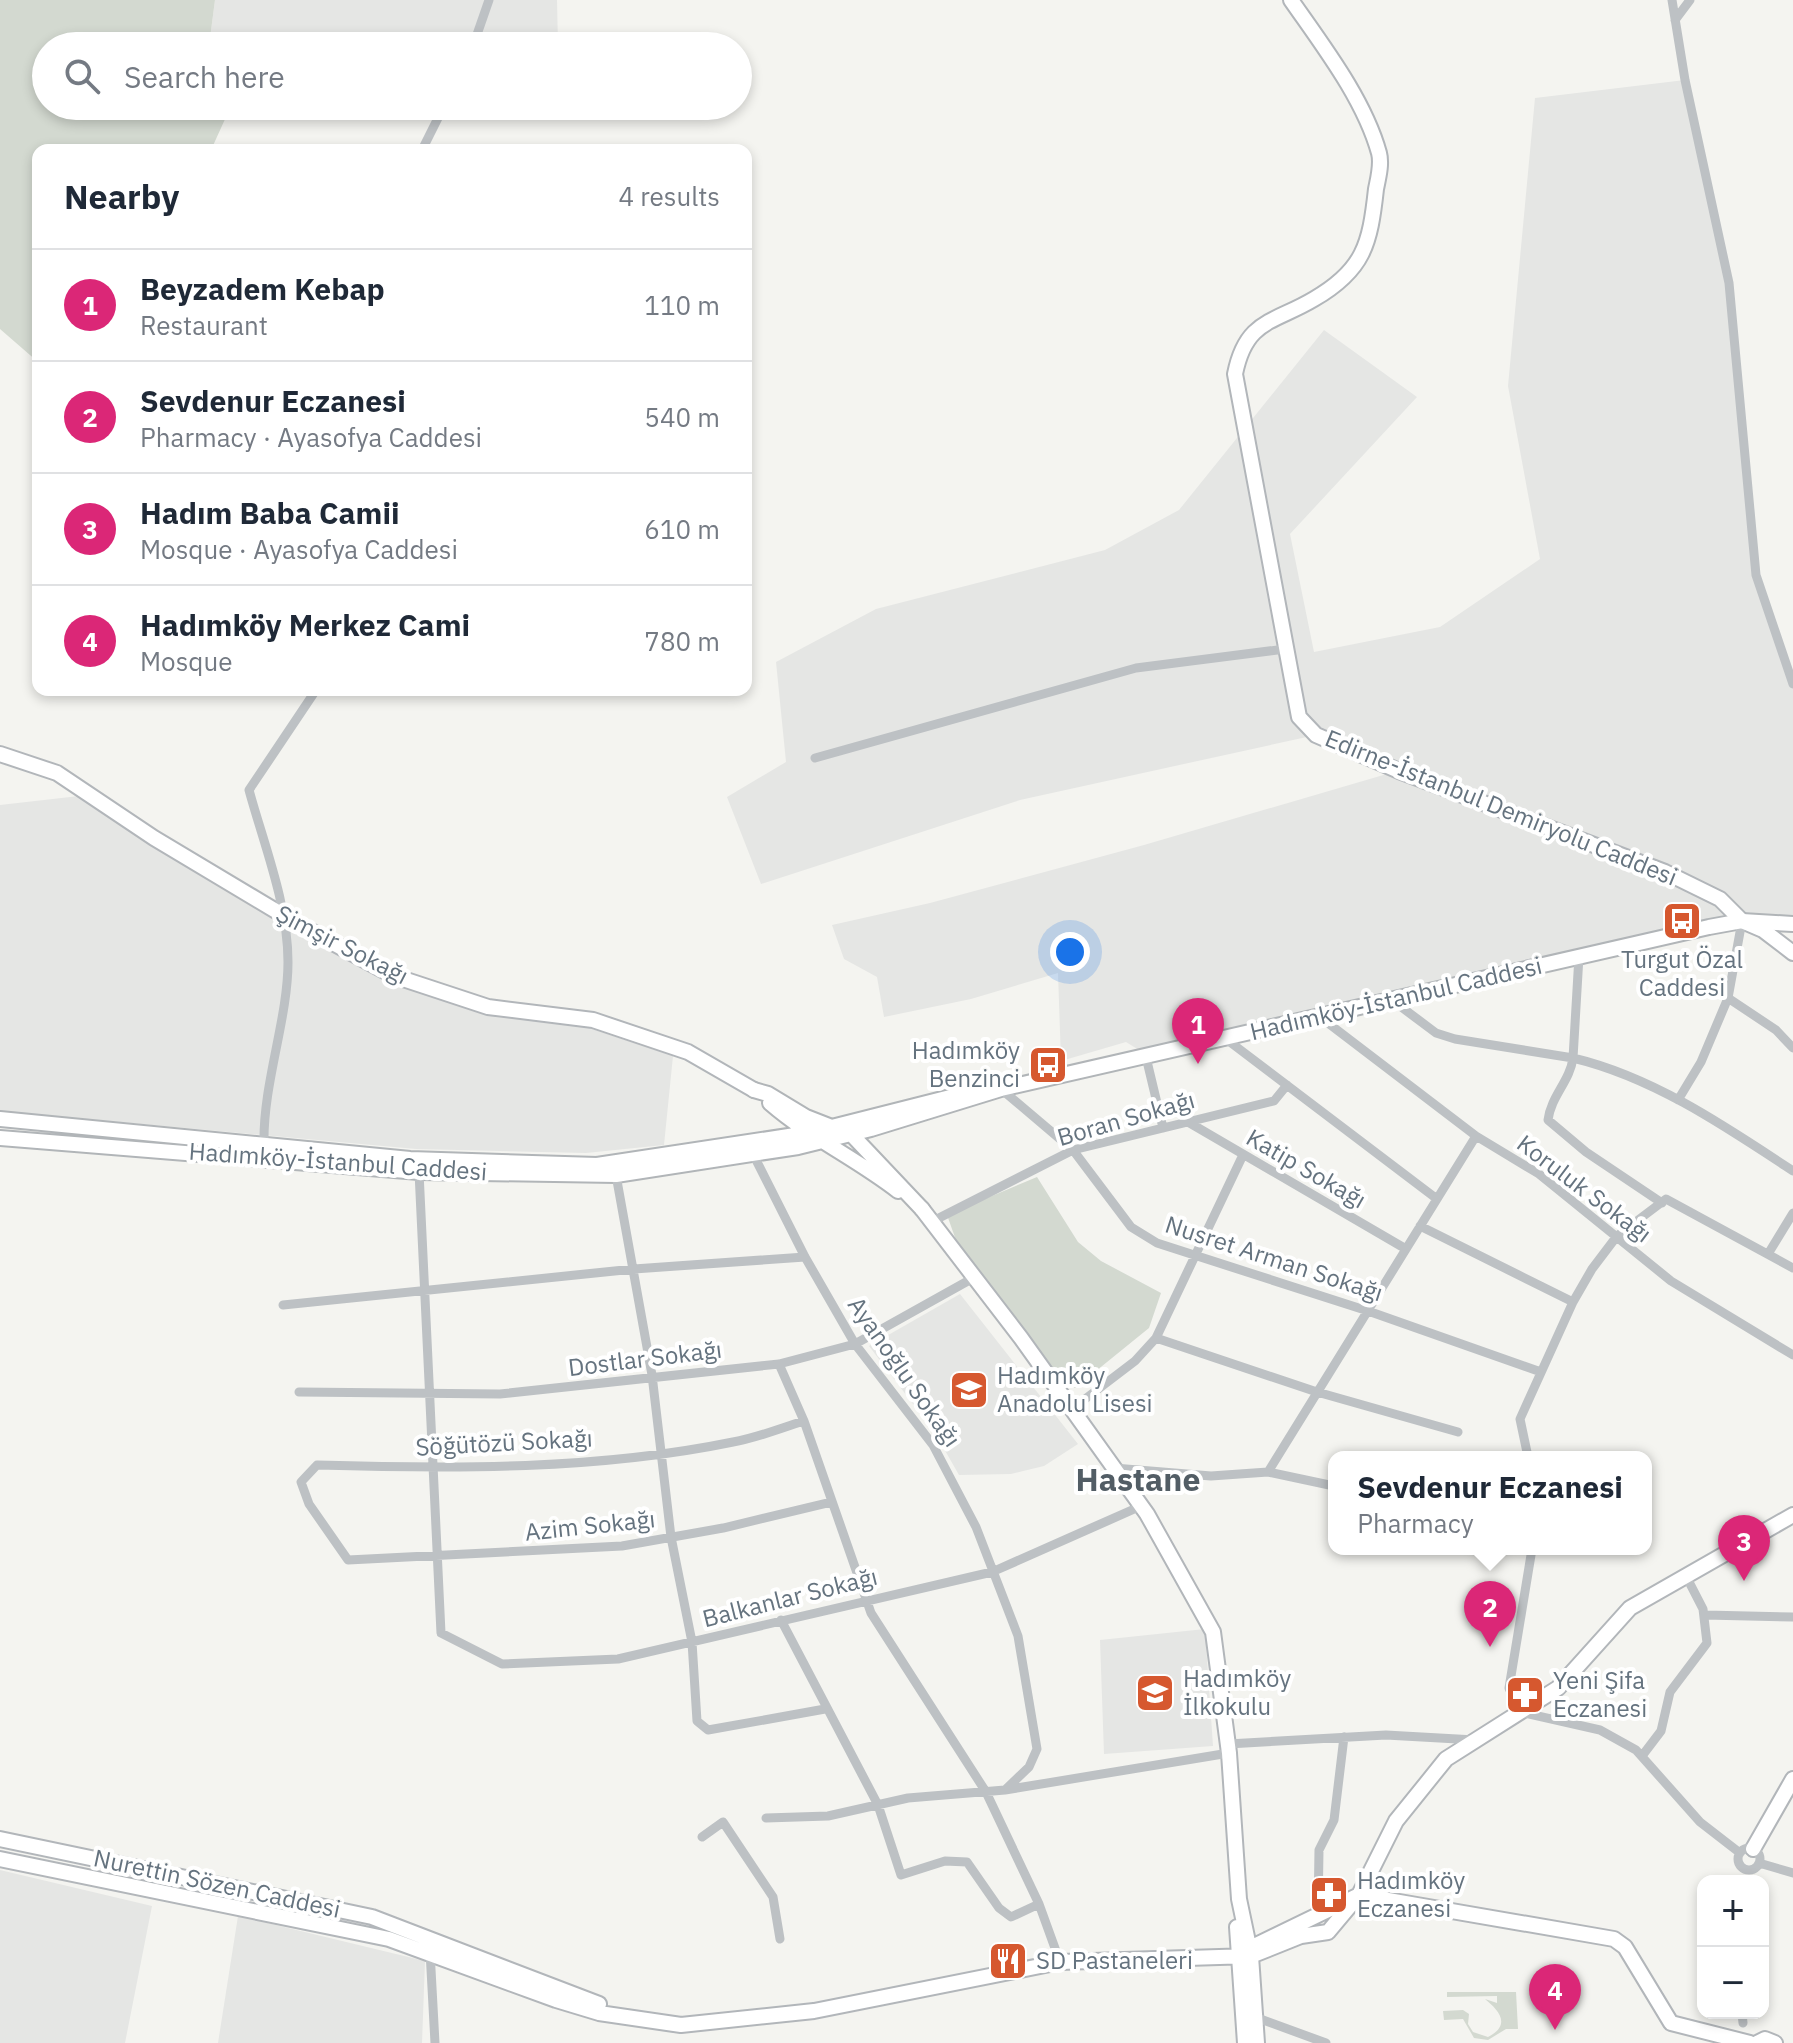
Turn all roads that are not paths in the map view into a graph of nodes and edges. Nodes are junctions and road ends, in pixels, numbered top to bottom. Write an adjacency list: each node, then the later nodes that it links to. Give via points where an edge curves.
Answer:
1 (489, 0): 6 (street)
2 (1291, 0): 9 (street, Edirne-İstanbul Demiryolu Caddesi, via 1360,107 1381,156 1367,249 1345,280 1268,319 1248,337 1237,364 1240,408)
3 (1672, 0): 5 (street)
4 (1690, 0): 5 (street)
5 (1675, 20): 10 (street, via 1729,283 1756,575)
6 (478, 32)
7 (437, 120): 8 (street)
8 (425, 144)
9 (1285, 649): 13 (street, via 1136,668); 15 (street, Edirne-İstanbul Demiryolu Caddesi, via 1299,717 1316,735 1665,872 1720,899)
10 (1793, 684)
11 (312, 696): 14 (street, via 249,790)
12 (0, 754): 14 (street, Şimşir Sokağı, via 57,773)
13 (815, 758)
14 (284, 916): 28 (street, Şimşir Sokağı, via 394,976 488,1007 593,1020 688,1052); 39 (street, via 288,963)
15 (1742, 921): 16 (street, Hadımköy-İstanbul Caddesi); 17 (street, Edirne-İstanbul Demiryolu Caddesi); 18 (street, Hadımköy-İstanbul Caddesi); 19 (street)
16 (1793, 924)
17 (1793, 953)
18 (1579, 956): 20 (street, Hadımköy-İstanbul Caddesi); 25 (street)
19 (1728, 998): 23 (street); 29 (street)
20 (1392, 1000): 21 (street, Hadımköy-İstanbul Caddesi); 25 (street, via 1436,1033)
21 (1320, 1017): 22 (street, Hadımköy-İstanbul Caddesi); 36 (street, Koruluk Sokağı)
22 (1226, 1039): 24 (street, Hadımköy-İstanbul Caddesi); 26 (street)
23 (1793, 1048)
24 (1146, 1057): 27 (street, Hadımköy-İstanbul Caddesi); 33 (street)
25 (1573, 1058): 29 (street, via 1604,1065); 47 (street, via 1548,1120)
26 (1287, 1085): 31 (street, Boran Sokağı, via 1274,1101); 46 (street)
27 (1001, 1089): 32 (street, Hadımköy-İstanbul Caddesi, via 943,1096); 35 (street, Hadımköy-İstanbul Caddesi); 40 (street, Nusret Arman Sokağı)
28 (754, 1090): 32 (street); 34 (street)
29 (1678, 1100): 43 (street)
30 (0, 1119): 39 (street, Hadımköy-İstanbul Caddesi)
31 (1188, 1122): 33 (street, Boran Sokağı); 42 (street, Katip Sokağı)
32 (833, 1127): 34 (street, Hadımköy-İstanbul Caddesi); 35 (street)
33 (1163, 1128): 40 (street, Boran Sokağı)
34 (808, 1133): 38 (street); 39 (street, Hadımköy-İstanbul Caddesi, via 597,1165 410,1159)
35 (852, 1135): 38 (street, Hadımköy-İstanbul Caddesi); 49 (street)
36 (1476, 1136): 46 (street); 51 (street, Koruluk Sokağı, via 1539,1174)
37 (0, 1138): 44 (street, Hadımköy-İstanbul Caddesi)
38 (825, 1141): 41 (street, Hadımköy-İstanbul Caddesi); 49 (street)
39 (264, 1143)
40 (1073, 1150): 49 (street, Boran Sokağı); 54 (street, Nusret Arman Sokağı, via 1131,1227 1157,1243)
41 (754, 1156): 45 (street, Hadımköy-İstanbul Caddesi); 55 (street, Ayanoğlu Sokağı)
42 (1242, 1157): 52 (street, Katip Sokağı); 54 (street)
43 (1793, 1171)
44 (419, 1172): 45 (street, Hadımköy-İstanbul Caddesi); 59 (street)
45 (616, 1175): 57 (street)
46 (1437, 1199): 50 (street)
47 (1662, 1203): 51 (street); 53 (street, via 1666,1199)
48 (1793, 1213): 53 (street)
49 (928, 1215): 58 (street)
50 (1420, 1226): 52 (street); 60 (street)
51 (1617, 1236): 60 (street); 65 (street, Koruluk Sokağı, via 1671,1281)
52 (1406, 1249): 62 (street)
53 (1768, 1254): 56 (street)
54 (1195, 1255): 62 (street, Nusret Arman Sokağı); 63 (street)
55 (805, 1257): 57 (street); 64 (street, Ayanoğlu Sokağı)
56 (1793, 1268)
57 (634, 1269): 59 (street); 68 (street)
58 (975, 1277): 64 (street, Dostlar Sokağı); 72 (street)
59 (427, 1292): 61 (street); 71 (street)
60 (1573, 1302): 67 (street)
61 (283, 1305)
62 (1368, 1311): 67 (street, Nusret Arman Sokağı); 70 (street)
63 (1156, 1338): 70 (street); 72 (street, via 1135,1361)
64 (855, 1344): 66 (street, Dostlar Sokağı); 88 (street, Ayanoğlu Sokağı, via 933,1445 976,1527)
65 (1793, 1355)
66 (779, 1364): 68 (street, Dostlar Sokağı); 73 (street)
67 (1541, 1372): 75 (street, via 1520,1419)
68 (652, 1375): 71 (street, Dostlar Sokağı, via 548,1391); 76 (street)
69 (299, 1392): 71 (street, Dostlar Sokağı)
70 (1317, 1392): 74 (street); 79 (street)
71 (428, 1393): 78 (street)
72 (1072, 1409): 77 (street)
73 (804, 1421): 76 (street, Söğütözü Sokağı, via 735,1442); 81 (street)
74 (1458, 1432)
75 (1527, 1451)
76 (661, 1453): 78 (street, Söğütözü Sokağı); 84 (street)
77 (1114, 1468): 79 (street, via 1211,1476); 82 (street)
78 (433, 1469): 86 (street); 87 (street, Söğütözü Sokağı, via 317,1465 301,1482 309,1504)
79 (1268, 1472): 80 (street)
80 (1328, 1485)
81 (831, 1502): 84 (street, Azim Sokağı); 90 (street)
82 (1141, 1506): 88 (street, Balkanlar Sokağı); 99 (street, via 1213,1632)
83 (1793, 1515): 89 (street)
84 (671, 1537): 86 (street, Azim Sokağı, via 584,1549); 94 (street)
85 (1531, 1555): 96 (street, via 1509,1688)
86 (436, 1556): 87 (street, Azim Sokağı); 94 (street, Balkanlar Sokağı, via 441,1633 502,1664 618,1659)
87 (348, 1560)
88 (992, 1572): 90 (street, Balkanlar Sokağı); 102 (street, Ayanoğlu Sokağı, via 1018,1636 1037,1749 1029,1767)
89 (1686, 1576): 91 (street); 96 (street, via 1630,1608 1558,1688)
90 (866, 1599): 93 (street, Balkanlar Sokağı); 103 (street)
91 (1705, 1615): 92 (street); 100 (street, via 1707,1643 1670,1692 1661,1731)
92 (1793, 1617)
93 (781, 1620): 94 (street, Balkanlar Sokağı); 95 (street)
94 (692, 1642): 95 (street, via 697,1721 708,1730)
95 (825, 1709): 104 (street)
96 (1520, 1712): 98 (street); 100 (street, via 1600,1730)
97 (1344, 1737): 98 (street, via 1442,1735); 99 (street); 115 (street, via 1334,1820 1319,1850)
98 (1475, 1740): 113 (street, via 1446,1759 1396,1821)
99 (1228, 1748): 102 (street); 118 (street)
100 (1642, 1756): 108 (street, via 1700,1822)
101 (1793, 1779): 108 (street)
102 (1005, 1790): 103 (street)
103 (986, 1792): 104 (street); 114 (street)
104 (878, 1805): 105 (street, via 828,1816); 114 (street, via 901,1875 945,1861 967,1862 1011,1917)
105 (766, 1818)
106 (702, 1837): 116 (street, via 723,1822 773,1897)
107 (0, 1839): 117 (street, Nurettin Sözen Caddesi, via 372,1917)
108 (1751, 1855): 110 (street); 110 (street, via 1739,1863); 111 (street)
109 (0, 1859): 117 (street, Nurettin Sözen Caddesi)
110 (1746, 1870): 112 (street)
111 (1793, 1873)
112 (1746, 1875)
113 (1359, 1895): 115 (street); 118 (street, via 1328,1932); 126 (street, via 1614,1939 1625,1947 1671,2023)
114 (1039, 1904): 119 (street)
115 (1318, 1914): 118 (street)
116 (780, 1939)
117 (430, 1946): 119 (street, via 649,2021 699,2025 785,2015); 122 (street)
118 (1244, 1953): 119 (street); 120 (street); 123 (street)
119 (1060, 1962)
120 (1255, 2017): 121 (street); 124 (street)
121 (1314, 2041): 125 (street)
122 (435, 2043)
123 (1245, 2043)
124 (1257, 2043)
125 (1326, 2043)
126 (1750, 2043)
127 (1757, 2043): 128 (street)
128 (1775, 2043)

